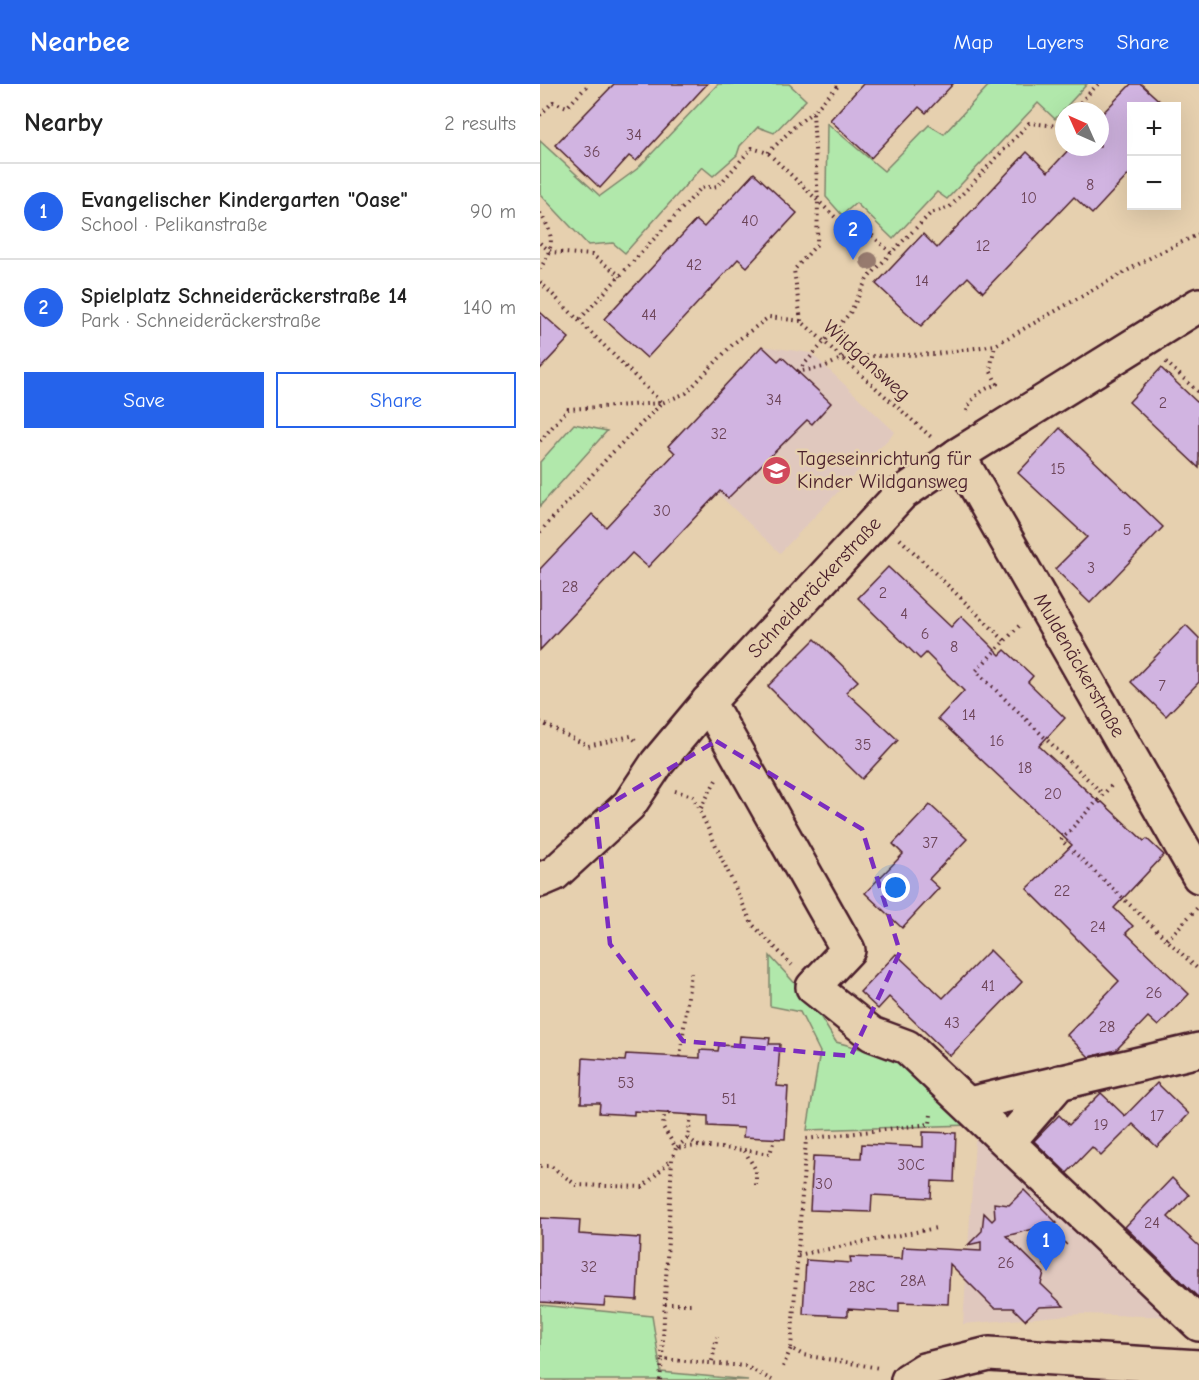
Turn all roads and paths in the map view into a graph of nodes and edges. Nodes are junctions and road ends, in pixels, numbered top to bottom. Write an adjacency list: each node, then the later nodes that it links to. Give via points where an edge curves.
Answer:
1 (589, 84): 6 (path, via 567,107 553,102)
2 (840, 84): 5 (path)
3 (1098, 84): 4 (path)
4 (1081, 102)
5 (813, 112): 8 (path); 9 (path)
6 (540, 115)
7 (1055, 126): 14 (path, via 1029,123 950,207 931,213)
8 (768, 153): 9 (path); 16 (path, via 752,148 718,186 701,188)
9 (818, 202): 14 (path, via 856,237 864,228); 20 (path, via 817,244 794,270)
10 (540, 213): 13 (path, via 550,229)
11 (1199, 234): 22 (path)
12 (540, 243): 13 (path)
13 (551, 252): 15 (path); 16 (path, via 592,255)
14 (891, 253): 21 (path, via 867,279 850,313)
15 (540, 268)
16 (621, 276): 19 (path)
17 (540, 282): 19 (path)
18 (1199, 305): 28 (street, Schneideräckerstraße)
19 (580, 319): 26 (path)
20 (801, 321): 21 (path, Wildgansweg); 26 (path, Wildgansweg, via 769,317 734,343 686,393)
21 (826, 341): 23 (path, Wildgansweg); 23 (path, via 797,372 824,367)
22 (995, 345): 23 (path, via 935,354); 28 (path, via 990,370 997,384 984,389 968,404)
23 (845, 357): 28 (path, Wildgansweg, via 924,432)
24 (1161, 358): 25 (path)
25 (1199, 393)
26 (662, 403): 27 (path, Wildgansweg, via 568,409); 29 (path)
27 (540, 441)
28 (958, 455): 31 (street, Muldenäckerstraße); 33 (street, Schneideräckerstraße, via 901,494)
29 (540, 532)
30 (898, 537): 32 (path)
31 (1043, 602): 32 (path); 35 (street, Muldenäckerstraße)
32 (1005, 641): 37 (path, via 976,670)
33 (708, 702): 36 (street, Schneideräckerstraße); 44 (street, via 849,951)
34 (540, 722): 36 (path, via 588,746 631,736)
35 (1134, 760): 37 (path); 38 (street, Muldenäckerstraße)
36 (657, 764): 39 (street, Schneideräckerstraße, via 629,805 554,874); 44 (path, via 672,790 693,795 752,924)
37 (1103, 794): 41 (path, via 1061,840)
38 (1199, 876)
39 (540, 880)
40 (1199, 906): 41 (path)
41 (1167, 940): 42 (path)
42 (1199, 970)
43 (691, 974): 46 (path)
44 (813, 987): 47 (street, via 872,1034 907,1047)
45 (1199, 1050): 48 (street)
46 (680, 1057)
47 (933, 1070): 49 (street); 63 (path, via 930,1124 806,1139)
48 (1060, 1082): 49 (street); 54 (street)
49 (969, 1104): 54 (street)
50 (669, 1113): 56 (path, via 664,1116 663,1127)
51 (691, 1115): 52 (path)
52 (688, 1138): 55 (path); 56 (path)
53 (774, 1139): 57 (path, via 770,1154)
54 (1008, 1142): 61 (street)
55 (699, 1146): 56 (path); 57 (path)
56 (676, 1148): 58 (path)
57 (744, 1150): 60 (path, via 756,1170)
58 (672, 1159): 59 (path, via 643,1187 576,1185 551,1166); 65 (path)
59 (540, 1166)
60 (756, 1185)
61 (1090, 1219): 64 (path); 67 (street)
62 (936, 1228): 63 (path)
63 (798, 1256): 69 (path)
64 (1040, 1269)
65 (665, 1304): 66 (path); 70 (path)
66 (692, 1304)
67 (1199, 1324)
68 (717, 1337): 71 (path)
69 (791, 1348): 72 (path); 74 (path)
70 (662, 1359): 71 (path); 75 (path)
71 (712, 1361): 76 (path, via 745,1366)
72 (783, 1367)
73 (1199, 1367): 74 (street, via 989,1354)
74 (896, 1374)
75 (660, 1380)
76 (772, 1380)

